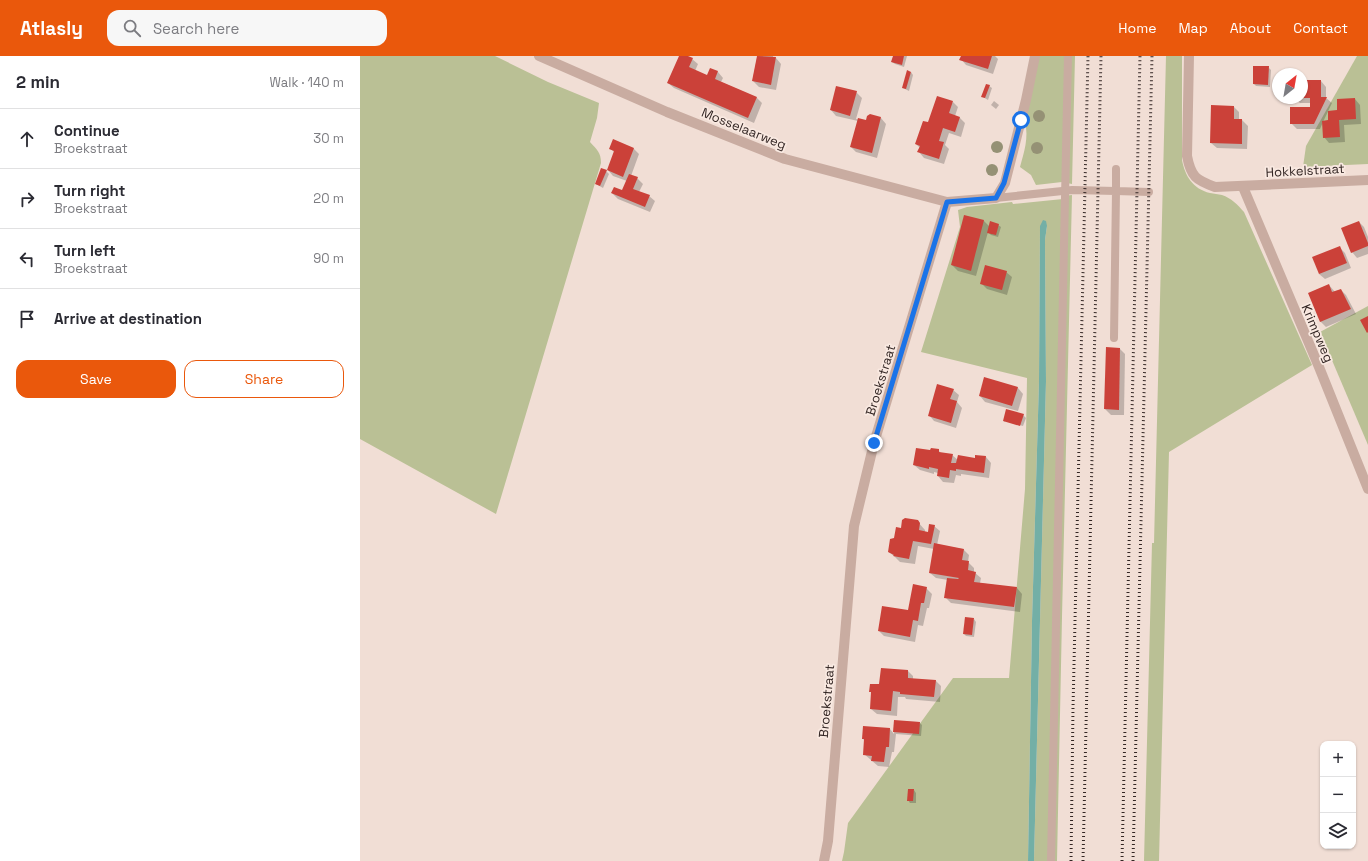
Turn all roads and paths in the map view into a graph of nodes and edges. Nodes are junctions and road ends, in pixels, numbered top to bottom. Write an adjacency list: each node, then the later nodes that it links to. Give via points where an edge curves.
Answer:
1 (540, 56): 12 (street, Mosselaarweg, via 666,112 785,159)
2 (1035, 56): 11 (street, via 1004,183)
3 (1068, 56): 8 (lane)
4 (1189, 56): 7 (street, Hokkelstraat, via 1189,169 1199,181 1215,187)
5 (1116, 169): 9 (lane)
6 (1368, 180): 7 (street, Hokkelstraat)
7 (1243, 187): 14 (street, Krimpweg)
8 (1064, 190): 9 (lane); 11 (lane); 16 (lane)
9 (1116, 191): 10 (lane); 13 (lane)
10 (1149, 192)
11 (996, 198): 12 (street)
12 (947, 202): 15 (street, Broekstraat, via 874,443 854,526 828,841)
13 (1114, 338)
14 (1368, 489)
15 (824, 861)
16 (1051, 861)

